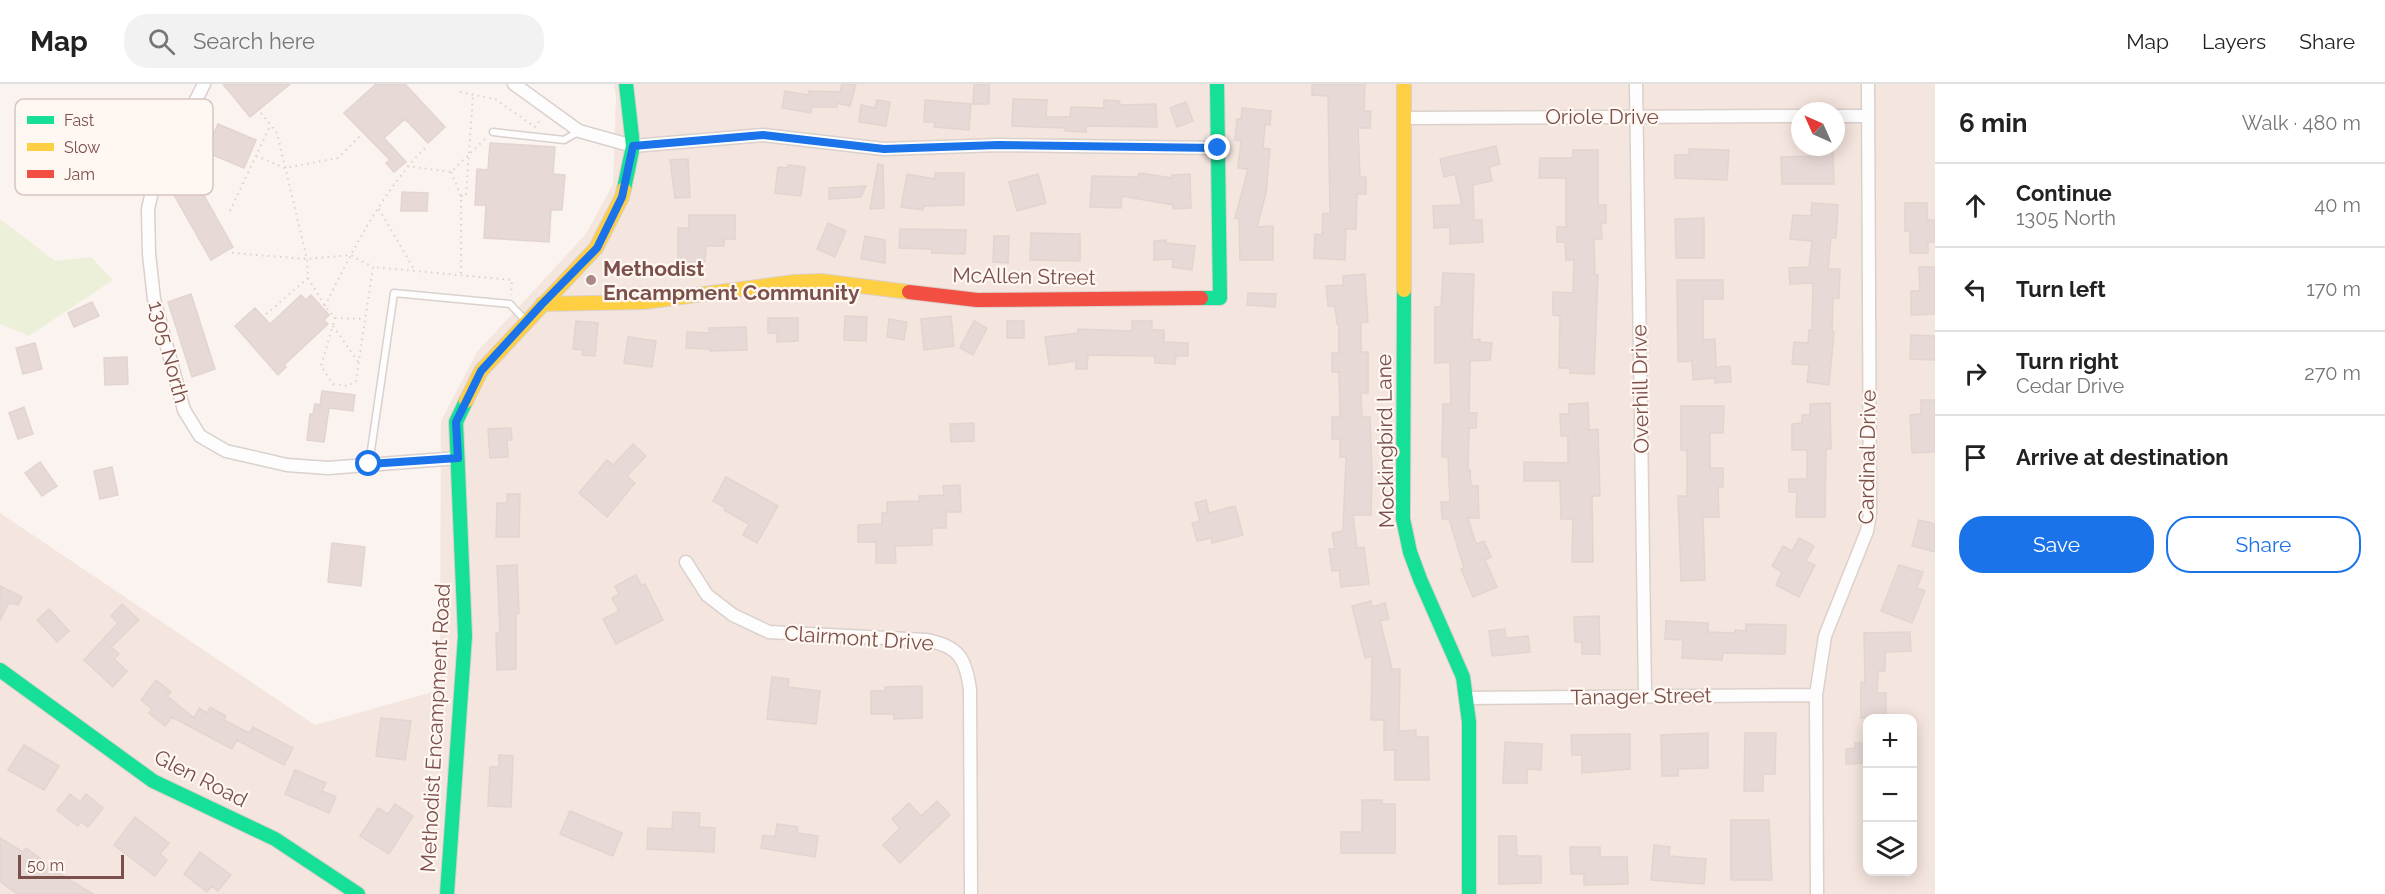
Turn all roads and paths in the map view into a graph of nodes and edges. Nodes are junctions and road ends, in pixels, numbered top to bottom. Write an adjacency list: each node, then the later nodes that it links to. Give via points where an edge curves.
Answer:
1 (204, 84): 10 (street, 1305 North)
2 (514, 84): 11 (street)
3 (626, 84): 22 (street, Methodist Encampment Road)
4 (1217, 84): 24 (street)
5 (1404, 84): 17 (street, Mockingbird Lane)
6 (1636, 84): 13 (street, Overhill Drive)
7 (1868, 84): 16 (street, Cardinal Drive)
8 (460, 92): 9 (path)
9 (473, 95): 11 (path, via 495,99 535,127); 25 (path)
10 (196, 99)
11 (548, 109): 19 (street)
12 (261, 113): 18 (path)
13 (1635, 116): 14 (street, Oriole Drive); 17 (street, Oriole Drive); 54 (street, Overhill Drive)
14 (1791, 116)
15 (1845, 116): 16 (street)
16 (1868, 116): 55 (street, Cardinal Drive, via 1870,514 1867,531 1825,636)
17 (1405, 118): 56 (street, Mockingbird Lane, via 1403,519 1410,552 1463,677)
18 (270, 125): 26 (path); 28 (path, via 277,133)
19 (579, 131): 20 (lane, via 564,140); 22 (street)
20 (493, 132): 25 (path)
21 (361, 135): 28 (path, via 338,158)
22 (633, 146): 24 (street, via 763,135 884,149 998,145); 41 (street, Methodist Encampment Road, via 622,197 597,248)
23 (425, 148): 27 (path)
24 (1218, 148): 41 (street, McAllen Street, via 1220,298 977,300 821,281 644,302)
25 (469, 155): 29 (path); 31 (path, via 466,196)
26 (256, 156): 28 (path); 33 (path)
27 (407, 166): 29 (path); 32 (path)
28 (285, 168): 36 (path)
29 (451, 172): 31 (path)
30 (151, 195): 51 (street, 1305 North, via 149,254 154,299 184,410 200,436 226,452 287,465 328,468)
31 (461, 196): 39 (path)
32 (380, 209): 35 (path); 38 (path)
33 (231, 211)
34 (232, 253): 36 (path)
35 (350, 255): 36 (path); 37 (path); 42 (path)
36 (307, 259): 40 (path)
37 (373, 267)
38 (415, 271)
39 (461, 275)
40 (308, 278): 42 (path); 43 (path)
41 (542, 304): 46 (street, Methodist Encampment Road)
42 (325, 306): 44 (path)
43 (265, 315)
44 (335, 318): 45 (path); 47 (path)
45 (365, 319)
46 (526, 321): 50 (street, Methodist Encampment Road, via 481,371 456,422); 51 (lane, via 510,304 394,293)
47 (333, 326): 48 (path); 49 (path, via 321,366 333,384 348,386)
48 (358, 363)
49 (356, 381)
50 (458, 458): 51 (street, 1305 North); 58 (street, Methodist Encampment Road, via 465,636)
51 (369, 464)
52 (686, 562): 59 (street, Clairmont Drive, via 707,595 733,615 769,632 926,640 946,645 960,657 968,672 970,690)
53 (0, 670): 57 (street, Glen Road, via 153,781 275,839)
54 (1645, 695): 55 (street, Tanager Street); 56 (street, Tanager Street)
55 (1816, 695): 61 (street, Cardinal Drive)
56 (1466, 698): 60 (street, Mockingbird Lane)
57 (358, 894)
58 (447, 894)
59 (971, 894)
60 (1469, 894)
61 (1817, 894)

